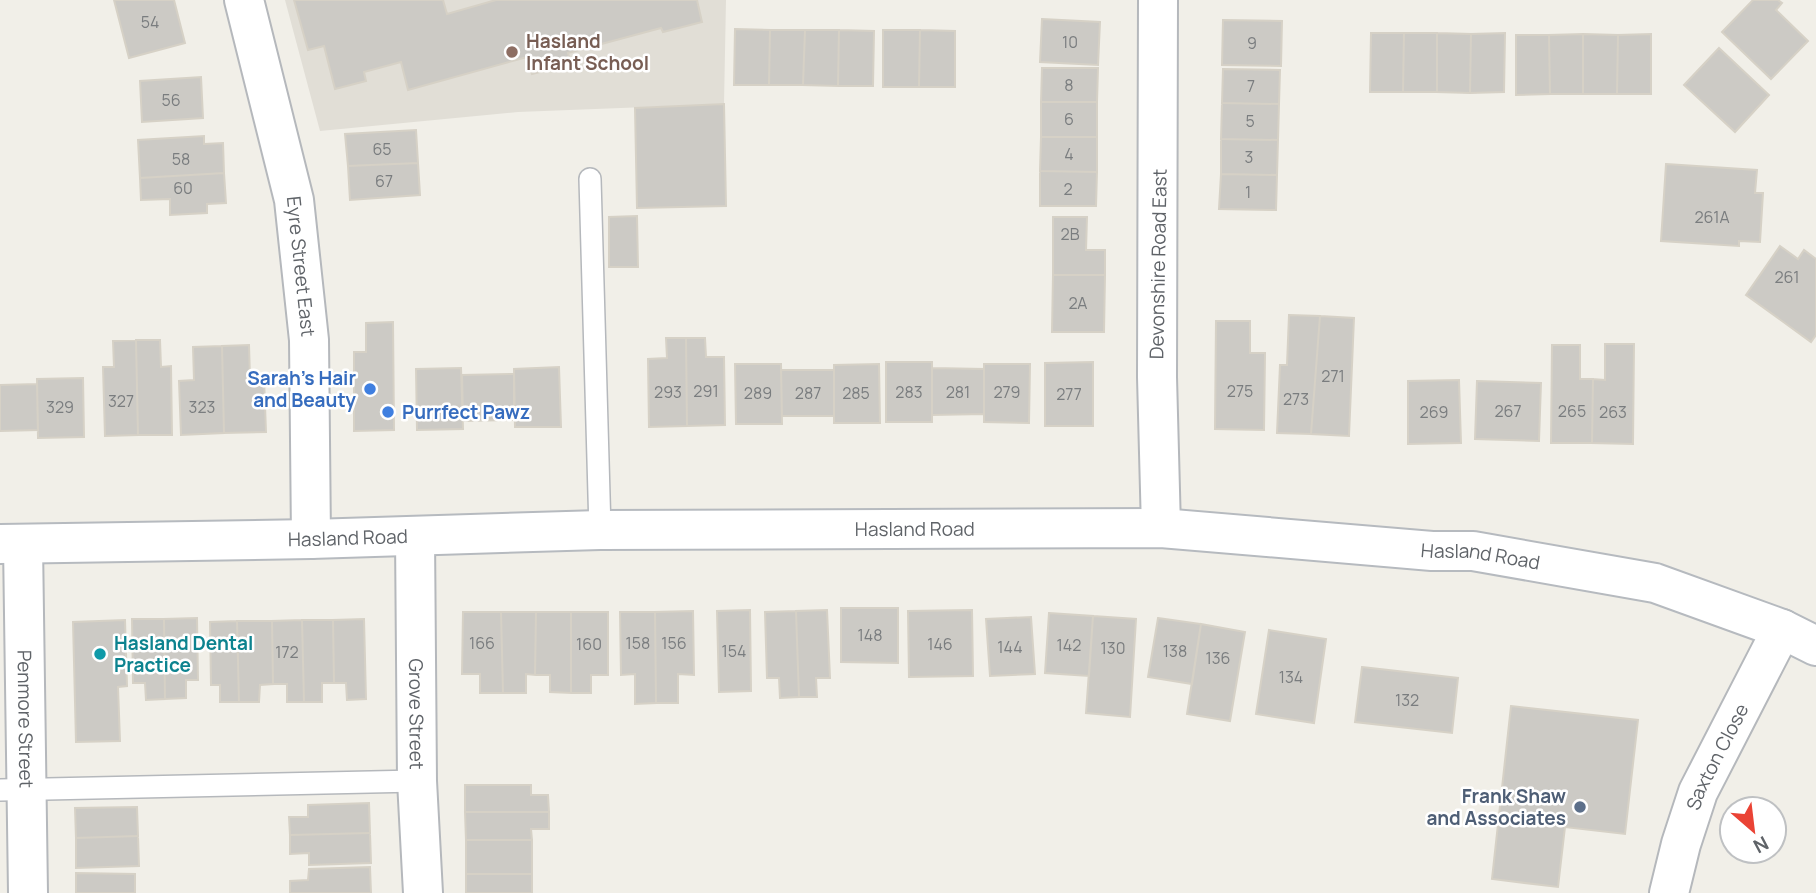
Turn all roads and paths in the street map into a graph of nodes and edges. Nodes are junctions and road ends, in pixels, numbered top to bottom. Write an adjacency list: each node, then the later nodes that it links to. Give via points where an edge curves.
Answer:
1 (244, 0): 7 (street, Eyre Street East, via 294,200 309,340)
2 (1158, 0): 4 (street, Devonshire Road East)
3 (590, 178): 5 (lane)
4 (1161, 528): 5 (street, Hasland Road); 9 (street, Hasland Road, via 1473,551 1655,583)
5 (600, 530): 6 (street, Hasland Road)
6 (415, 536): 7 (street, Hasland Road); 11 (street, Grove Street)
7 (311, 540): 8 (street, Hasland Road)
8 (11, 544): 12 (street, Penmore Street)
9 (1782, 629): 10 (street, Hasland Road); 15 (street, Saxton Close, via 1698,792)
10 (1816, 646)
11 (417, 780): 12 (lane); 14 (street, Grove Street)
12 (12, 790): 13 (street, Penmore Street)
13 (28, 893)
14 (423, 893)
15 (1669, 893)

